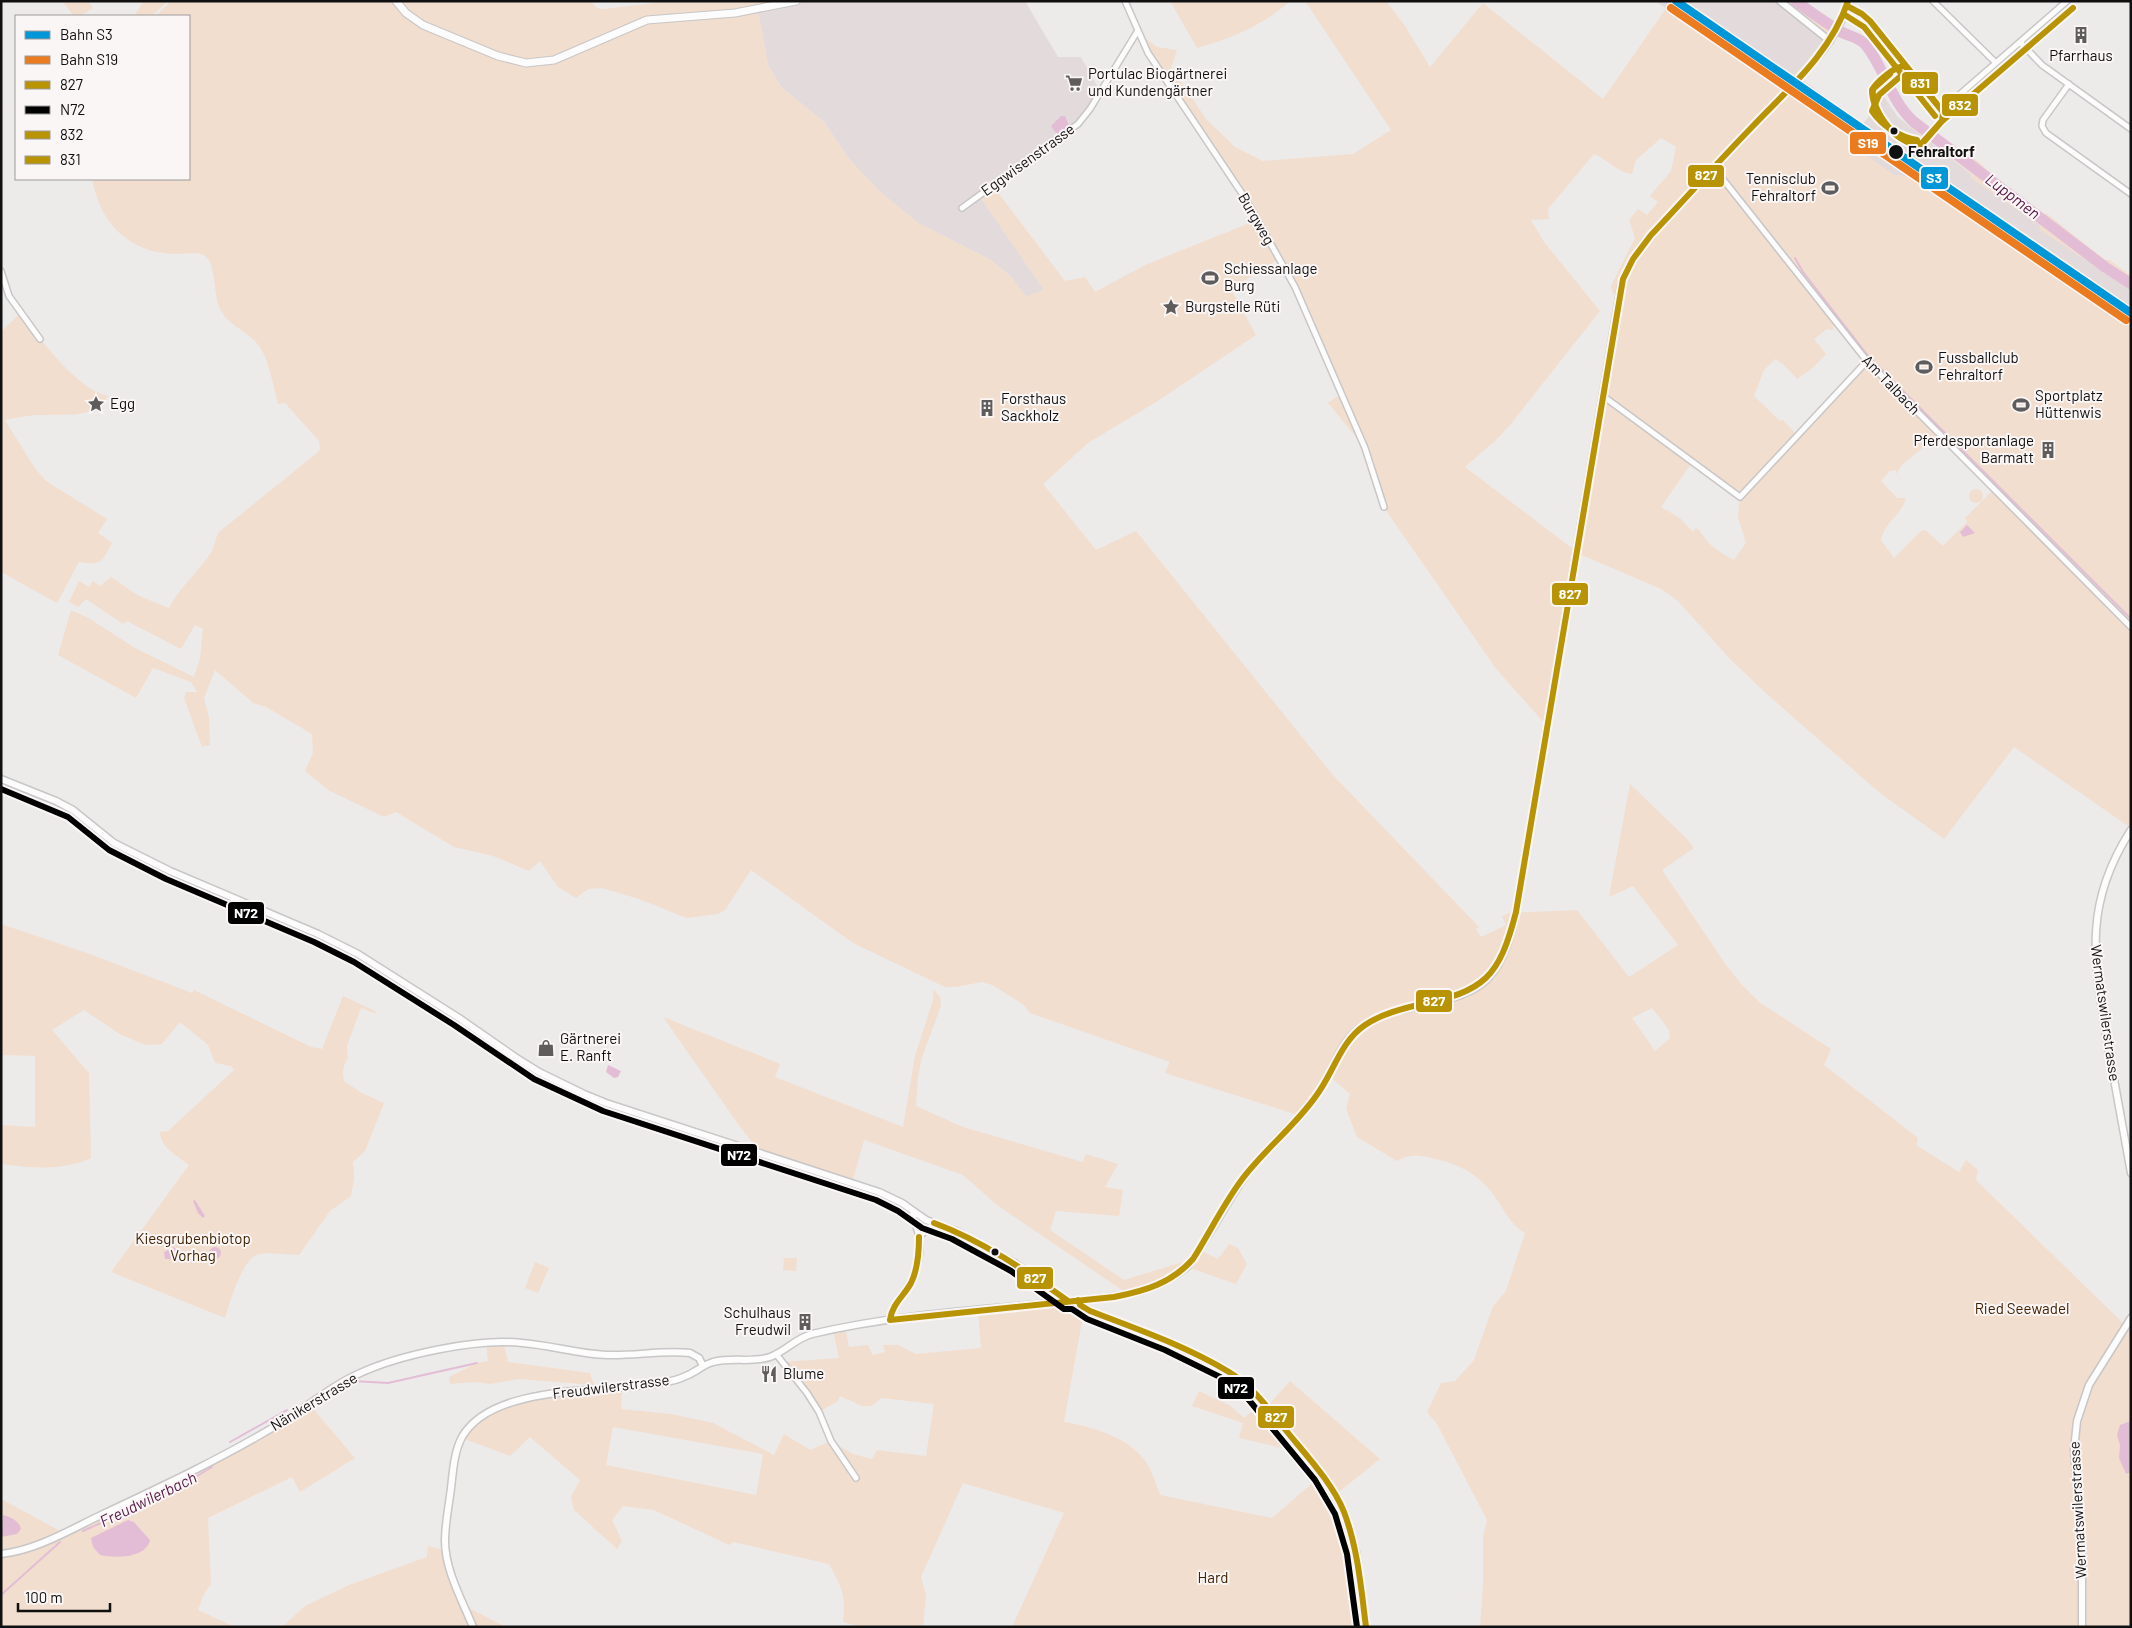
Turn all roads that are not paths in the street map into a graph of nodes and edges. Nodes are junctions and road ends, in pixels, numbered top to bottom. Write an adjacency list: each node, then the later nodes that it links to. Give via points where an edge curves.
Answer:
1 (396, 1): 2 (main road, via 406,14 422,25 504,58 526,62 542,62 567,54 647,20 735,13)
2 (796, 1)
3 (1124, 1): 9 (street, Burgweg)
4 (1780, 1): 10 (street)
5 (1848, 1): 8 (street, Freudwilerstrasse)
6 (1933, 1): 12 (street)
7 (2067, 1): 11 (street)
8 (1845, 15): 10 (street, Freudwilerstrasse); 14 (street, via 1864,27)
9 (1137, 32): 18 (street, Eggwisenstrasse, via 1078,124); 23 (street, Burgweg, via 1154,63 1245,198 1295,287 1365,448)
10 (1830, 41): 16 (street, Freudwilerstrasse, via 1800,78)
11 (2020, 42): 12 (street); 13 (street, via 2042,65)
12 (1996, 63): 14 (street)
13 (2069, 84): 15 (street); 17 (street, via 2042,126 2046,133)
14 (1935, 116)
15 (2131, 129)
16 (1714, 168): 21 (street, Am Talbach); 22 (street, Freudwilerstrasse, via 1643,244 1626,272)
17 (2131, 194)
18 (962, 208)
19 (1, 271): 20 (street, via 8,296)
20 (40, 339)
21 (1867, 361): 22 (street, via 1740,497); 24 (street, Am Talbach)
22 (1603, 396): 31 (street, Freudwilerstrasse, via 1516,912 1509,942 1495,970 1471,991 1392,1012 1364,1026 1345,1045 1318,1094 1301,1116 1247,1173 1188,1267 1169,1281 1142,1291)
23 (1384, 507)
24 (2131, 626)
25 (1, 779): 28 (street, via 73,810 114,842 170,871 358,954 515,1057 584,1094 879,1192)
26 (2131, 830): 27 (street, Wermatswilerstrasse, via 2113,860 2103,886 2094,940 2098,988)
27 (2131, 1174)
28 (913, 1212): 29 (street); 30 (street)
29 (934, 1223): 30 (street); 32 (street, via 956,1231 1016,1264)
30 (920, 1237): 34 (street, via 914,1276 890,1312)
31 (1078, 1300): 32 (street, Freudwilerstrasse); 40 (street, via 1090,1311 1169,1342 1229,1372 1267,1407 1322,1475 1343,1510 1356,1552)
32 (1068, 1302): 34 (street, Freudwilerstrasse)
33 (2131, 1318): 41 (street, Wermatswilerstrasse, via 2092,1379 2076,1421 2074,1450 2081,1533)
34 (890, 1320): 35 (street, Freudwilerstrasse, via 806,1336)
35 (776, 1354): 36 (street, Freudwilerstrasse); 37 (street, via 807,1393 831,1441)
36 (703, 1366): 38 (street, Nänikerstrasse, via 699,1358 690,1353 608,1355 503,1341 409,1357 357,1374 287,1419 142,1496 42,1543); 39 (street, Freudwilerstrasse, via 687,1376 663,1383 518,1399 492,1410 467,1430 455,1459 445,1540 449,1567)
37 (856, 1478)
38 (1, 1554)
39 (474, 1627)
40 (1366, 1627)
41 (2082, 1627)

